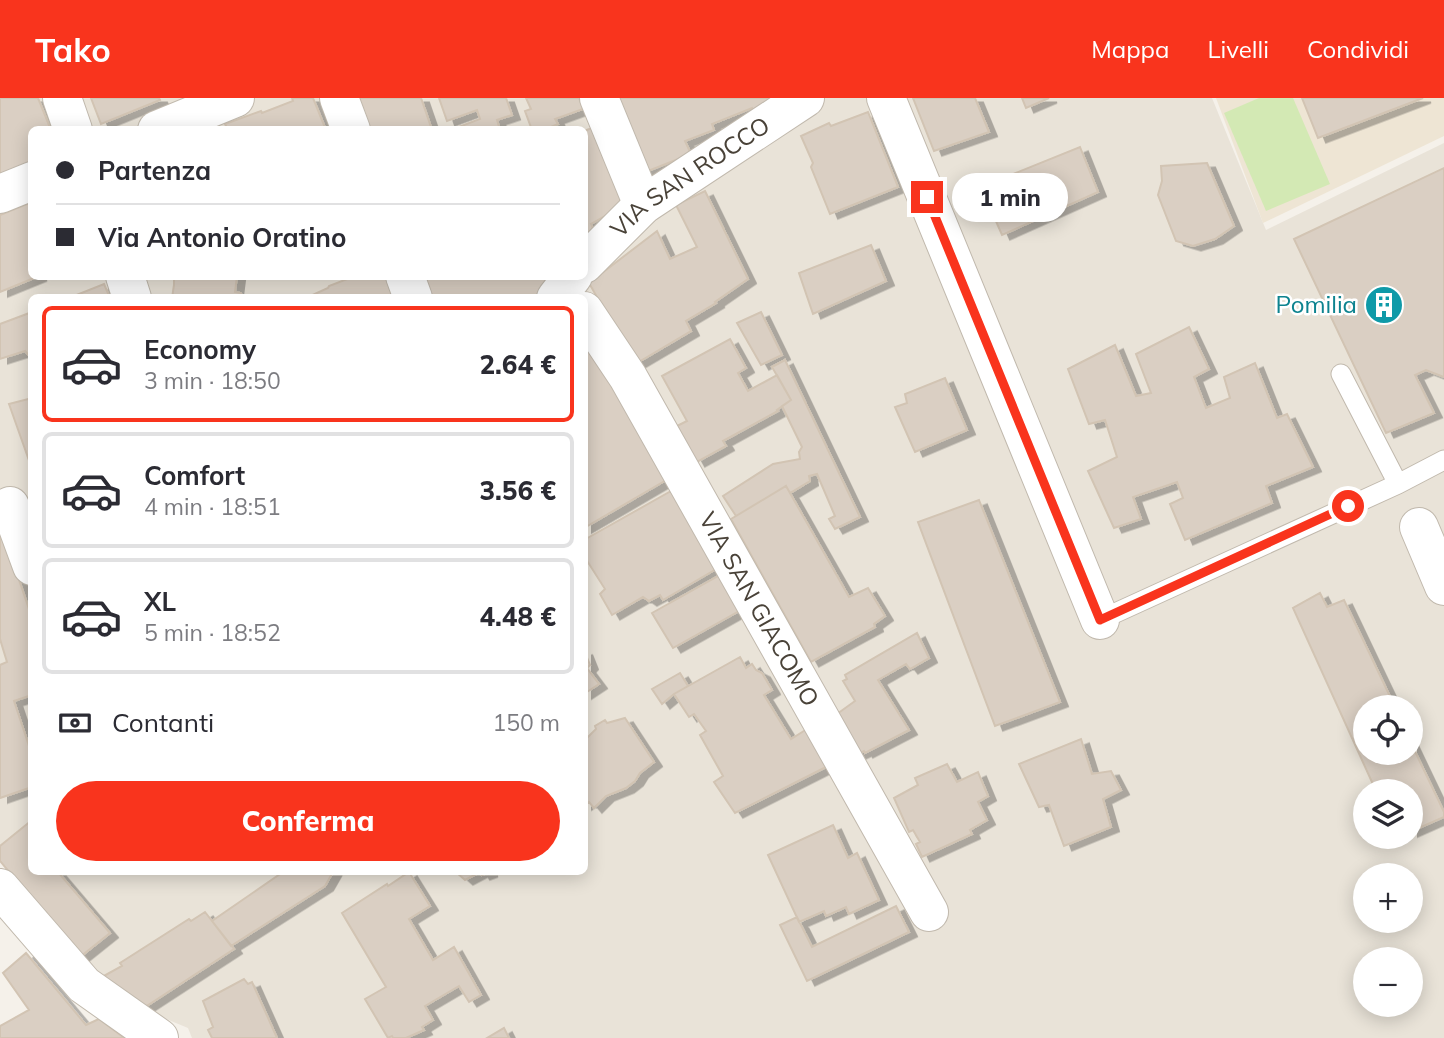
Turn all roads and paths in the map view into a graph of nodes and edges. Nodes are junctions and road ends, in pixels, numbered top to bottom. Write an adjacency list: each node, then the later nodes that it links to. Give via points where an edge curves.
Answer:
1 (62, 98): 7 (street)
2 (236, 98): 8 (street)
3 (340, 98): 9 (street)
4 (599, 98): 12 (street)
5 (805, 98): 12 (street, VIA SAN ROCCO)
6 (886, 98): 22 (street)
7 (72, 126)
8 (168, 126)
9 (350, 126)
10 (28, 183): 11 (street)
11 (0, 194)
12 (643, 205): 13 (street, VIA SAN ROCCO)
13 (588, 270)
14 (588, 312): 24 (street, VIA SAN GIACOMO)
15 (1341, 374): 17 (lane)
16 (1444, 460): 17 (lane)
17 (1398, 484): 22 (lane)
18 (14, 505): 20 (street)
19 (1419, 527): 21 (street)
20 (28, 552)
21 (1444, 586)
22 (1100, 620)
23 (0, 888): 25 (street, via 84,985)
24 (929, 912)
25 (159, 1038)

